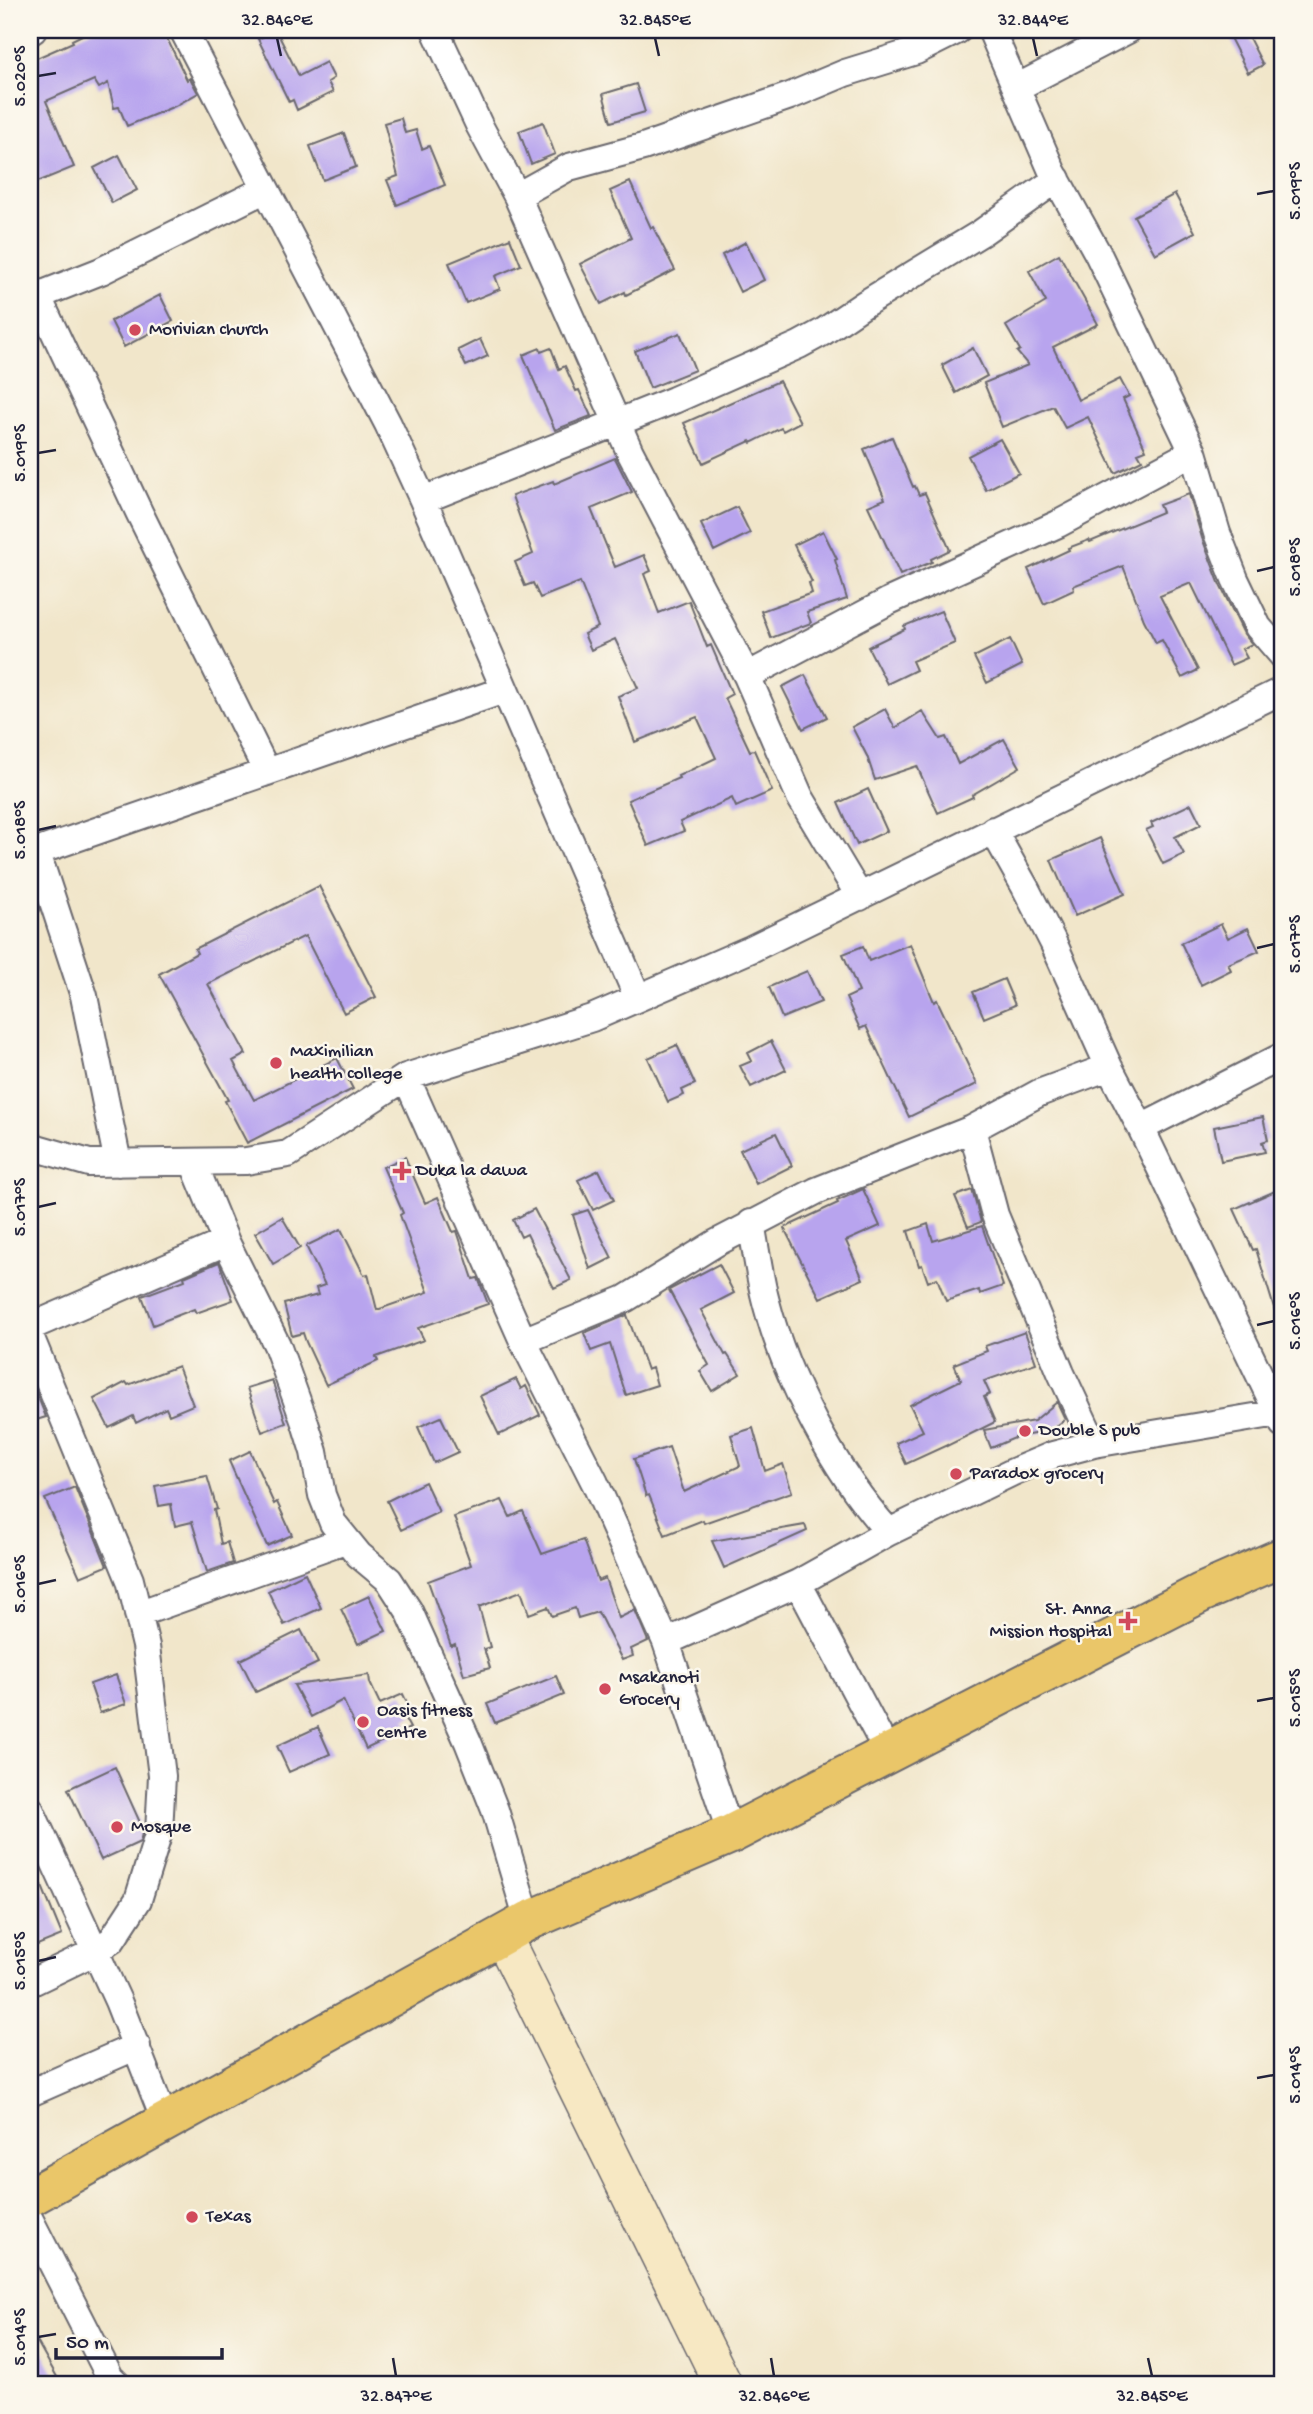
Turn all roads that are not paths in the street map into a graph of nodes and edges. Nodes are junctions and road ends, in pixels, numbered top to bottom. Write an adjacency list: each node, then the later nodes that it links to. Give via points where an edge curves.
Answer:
1 (183, 30): 8 (street)
2 (435, 30): 9 (street)
3 (958, 30): 9 (street, via 916,51 790,96 643,147 569,167)
4 (991, 30): 6 (street)
5 (1128, 30): 6 (street)
6 (1016, 88): 7 (street)
7 (1057, 179): 11 (street, via 981,233 823,332); 12 (street)
8 (264, 190): 10 (street, via 101,271); 13 (street, via 388,424)
9 (517, 196): 11 (street)
10 (34, 298): 18 (street)
11 (617, 421): 13 (street); 15 (street)
12 (1193, 452): 14 (street, via 1235,579 1258,627); 15 (street, via 1058,524 889,601)
13 (423, 500): 16 (street)
14 (1283, 656)
15 (747, 676): 21 (street, via 800,797)
16 (503, 690): 18 (street); 22 (street)
17 (1283, 690): 19 (street)
18 (267, 772): 20 (street)
19 (993, 830): 21 (street); 24 (street, via 1053,942)
20 (33, 853): 30 (street, via 83,996)
21 (860, 897): 22 (street)
22 (639, 998): 25 (street, via 536,1037)
23 (1283, 1056): 26 (street)
24 (1109, 1067): 26 (street); 27 (street, via 1039,1093)
25 (406, 1077): 29 (street, via 288,1154); 35 (street)
26 (1141, 1128): 36 (street)
27 (972, 1129): 31 (street, via 816,1191); 37 (street, via 995,1215)
28 (30, 1146): 30 (street, via 89,1163)
29 (193, 1162): 30 (street); 32 (street)
30 (118, 1163)
31 (751, 1223): 35 (street, via 625,1299); 38 (street, via 765,1301 783,1354 831,1452)
32 (226, 1242): 33 (street); 39 (street, via 277,1345 314,1452 322,1495)
33 (30, 1326)
34 (30, 1336): 42 (street, via 130,1580)
35 (523, 1341): 43 (street, via 595,1483)
36 (1281, 1418): 37 (street)
37 (1094, 1444): 38 (street, via 1013,1472)
38 (889, 1532): 41 (street)
39 (345, 1540): 42 (street); 47 (street, via 388,1580 409,1611 468,1742 495,1810)
40 (1283, 1556): 44 (highway)
41 (798, 1583): 43 (street); 44 (street)
42 (138, 1614): 48 (street, via 162,1776 159,1832 138,1900 112,1940)
43 (666, 1642): 46 (street)
44 (888, 1753): 46 (highway)
45 (30, 1809): 48 (street)
46 (731, 1834): 47 (highway)
47 (516, 1929): 52 (highway); 56 (street)
48 (96, 1951): 49 (street); 50 (street)
49 (30, 1983)
50 (137, 2046): 51 (street); 52 (street)
51 (30, 2093)
52 (165, 2121): 53 (highway)
53 (30, 2197)
54 (30, 2220): 55 (street)
55 (117, 2384)
56 (723, 2384)

